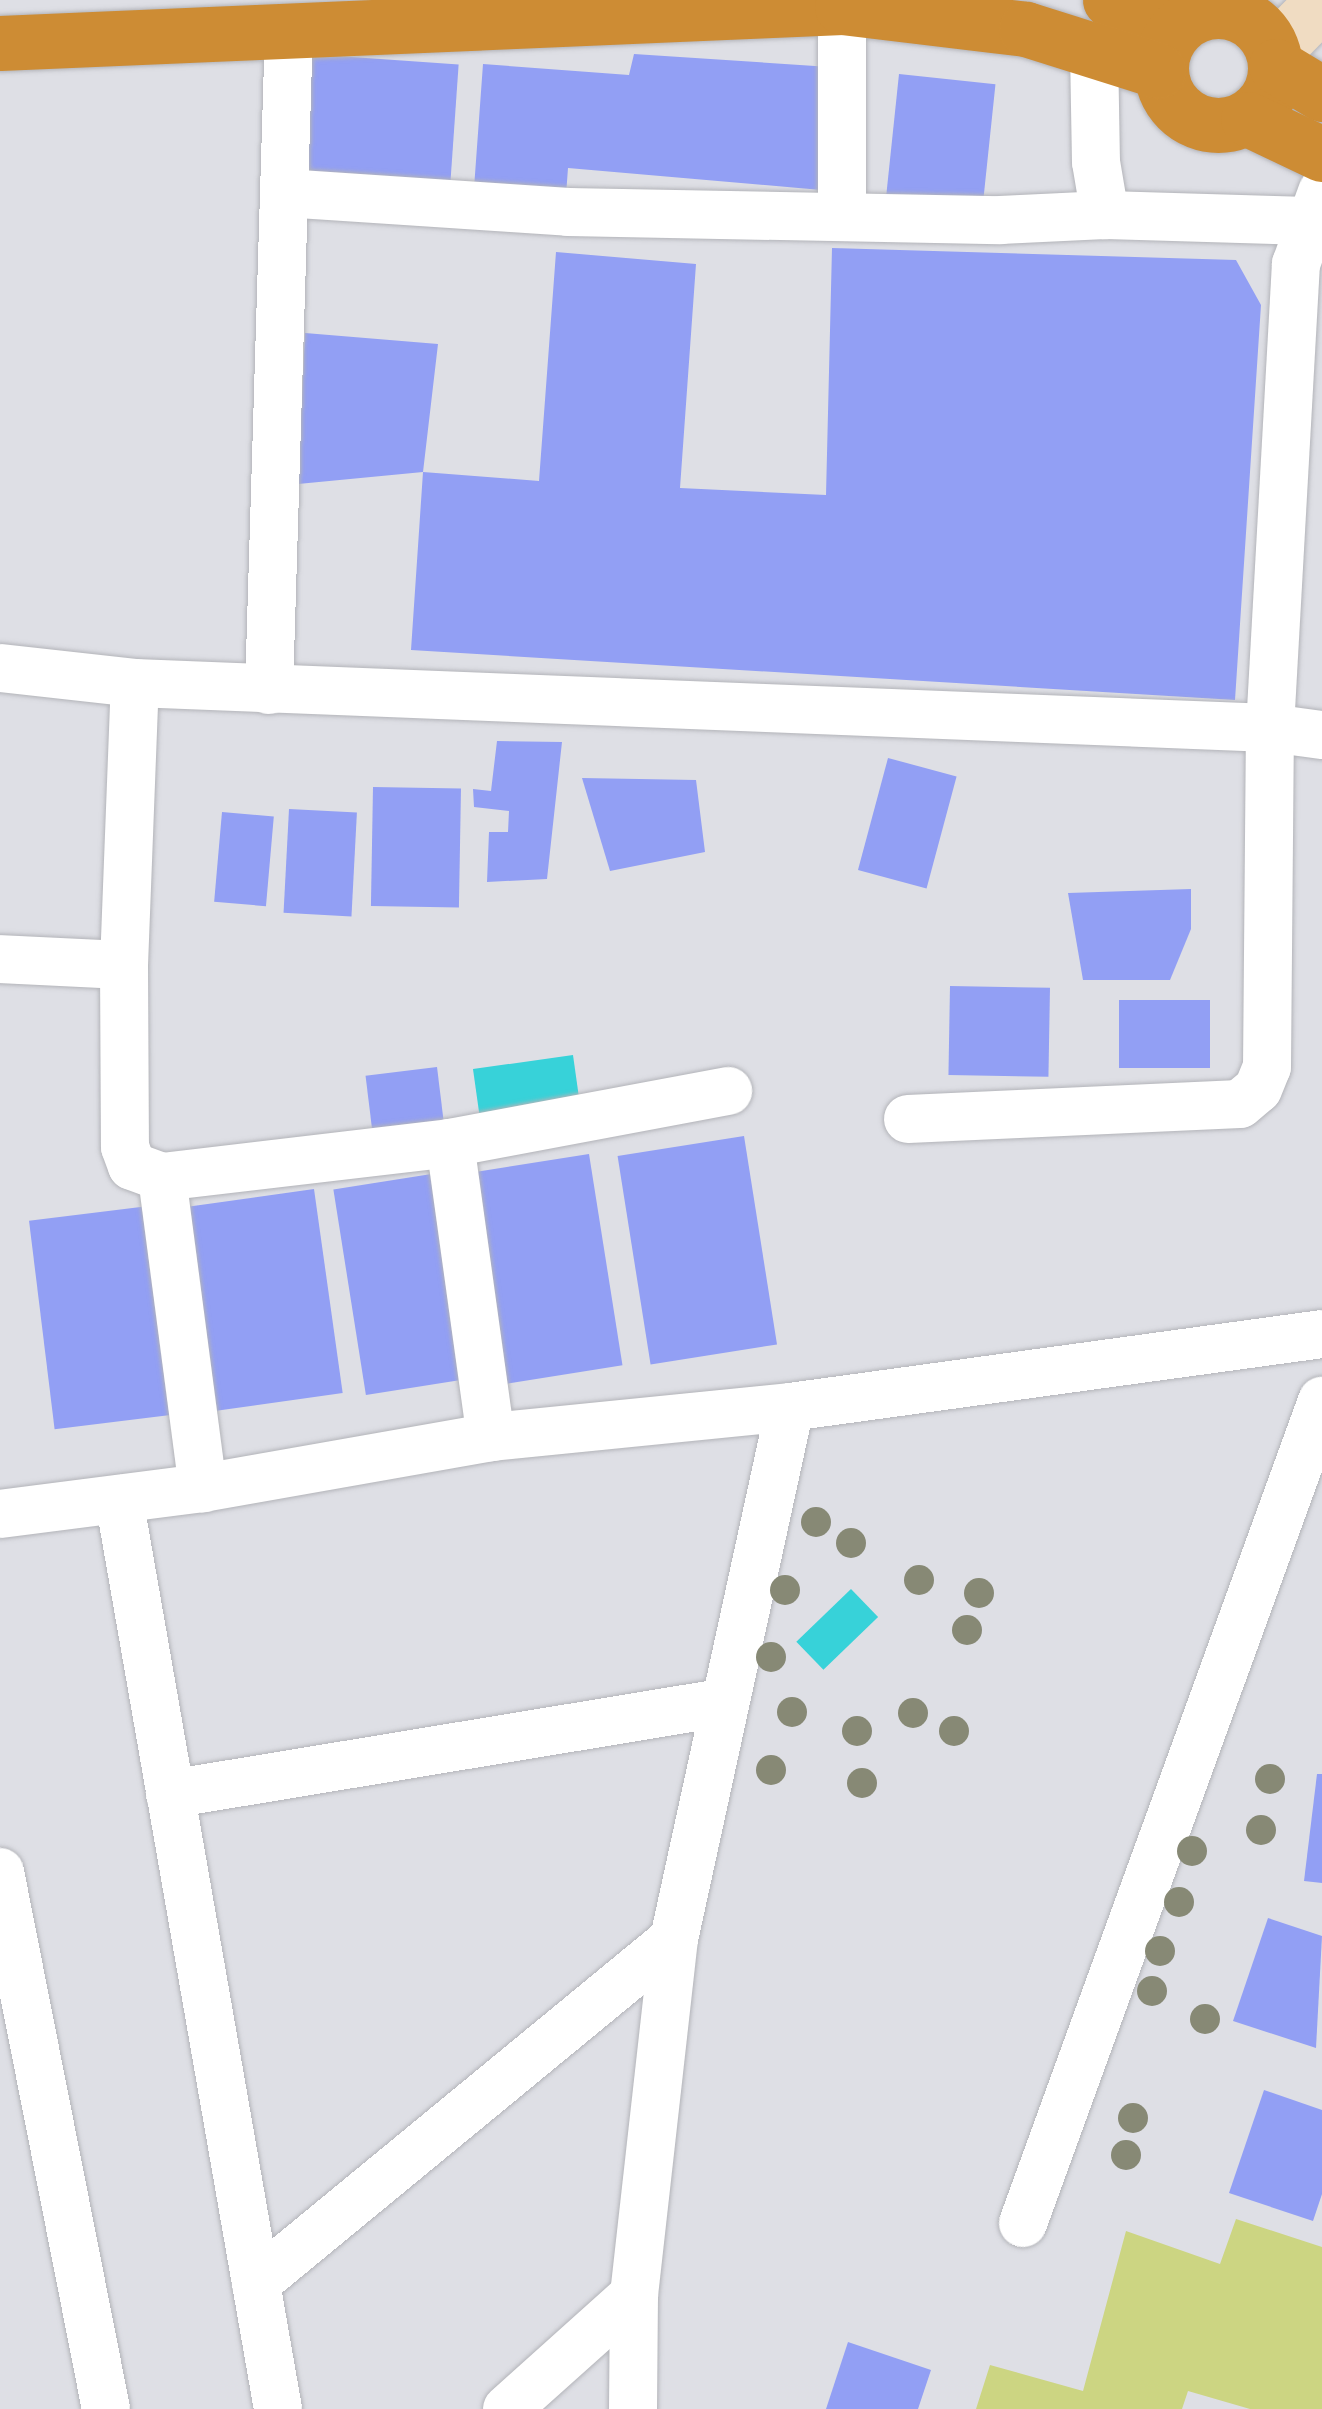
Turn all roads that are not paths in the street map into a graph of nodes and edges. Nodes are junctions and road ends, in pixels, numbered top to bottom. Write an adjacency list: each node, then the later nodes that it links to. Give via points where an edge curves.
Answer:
1 (1322, 2): 7 (street)
2 (842, 7): 4 (highway); 5 (highway); 15 (street)
3 (1207, 11): 4 (highway); 7 (highway, via 1246,20); 8 (highway, via 1170,34)
4 (1102, 24): 8 (highway); 14 (street, via 1096,162)
5 (289, 29): 6 (highway); 12 (street)
6 (0, 43)
7 (1275, 59): 9 (highway); 10 (highway, via 1272,90)
8 (1159, 71): 10 (highway, via 1178,110 1198,122)
9 (1322, 94)
10 (1248, 119): 11 (highway)
11 (1322, 154)
12 (284, 193): 15 (street, via 568,212); 18 (street)
13 (1315, 207): 14 (street); 19 (street, via 1296,264)
14 (1104, 215): 15 (street)
15 (842, 216)
16 (0, 668): 17 (street)
17 (134, 683): 18 (street); 22 (street)
18 (269, 690): 19 (street)
19 (1270, 728): 20 (street); 24 (street, via 1267,1067 1258,1089 1240,1104)
20 (1322, 736)
21 (0, 959): 22 (street)
22 (124, 964): 26 (street, via 126,1147 132,1166)
23 (728, 1090): 25 (street)
24 (908, 1119)
25 (450, 1144): 26 (street); 30 (street)
26 (162, 1178): 31 (street)
27 (1322, 1334): 29 (street)
28 (1322, 1402): 38 (street)
29 (790, 1406): 30 (street); 34 (street)
30 (491, 1437): 31 (street)
31 (203, 1488): 32 (street)
32 (119, 1499): 33 (street); 35 (street)
33 (0, 1514)
34 (720, 1703): 35 (street); 37 (street)
35 (170, 1794): 39 (street)
36 (0, 1872): 41 (street)
37 (674, 1939): 39 (street); 40 (street)
38 (1023, 2223)
39 (256, 2284): 42 (street)
40 (634, 2295): 43 (street); 44 (street)
41 (106, 2409)
42 (278, 2409)
43 (508, 2409)
44 (634, 2409)

